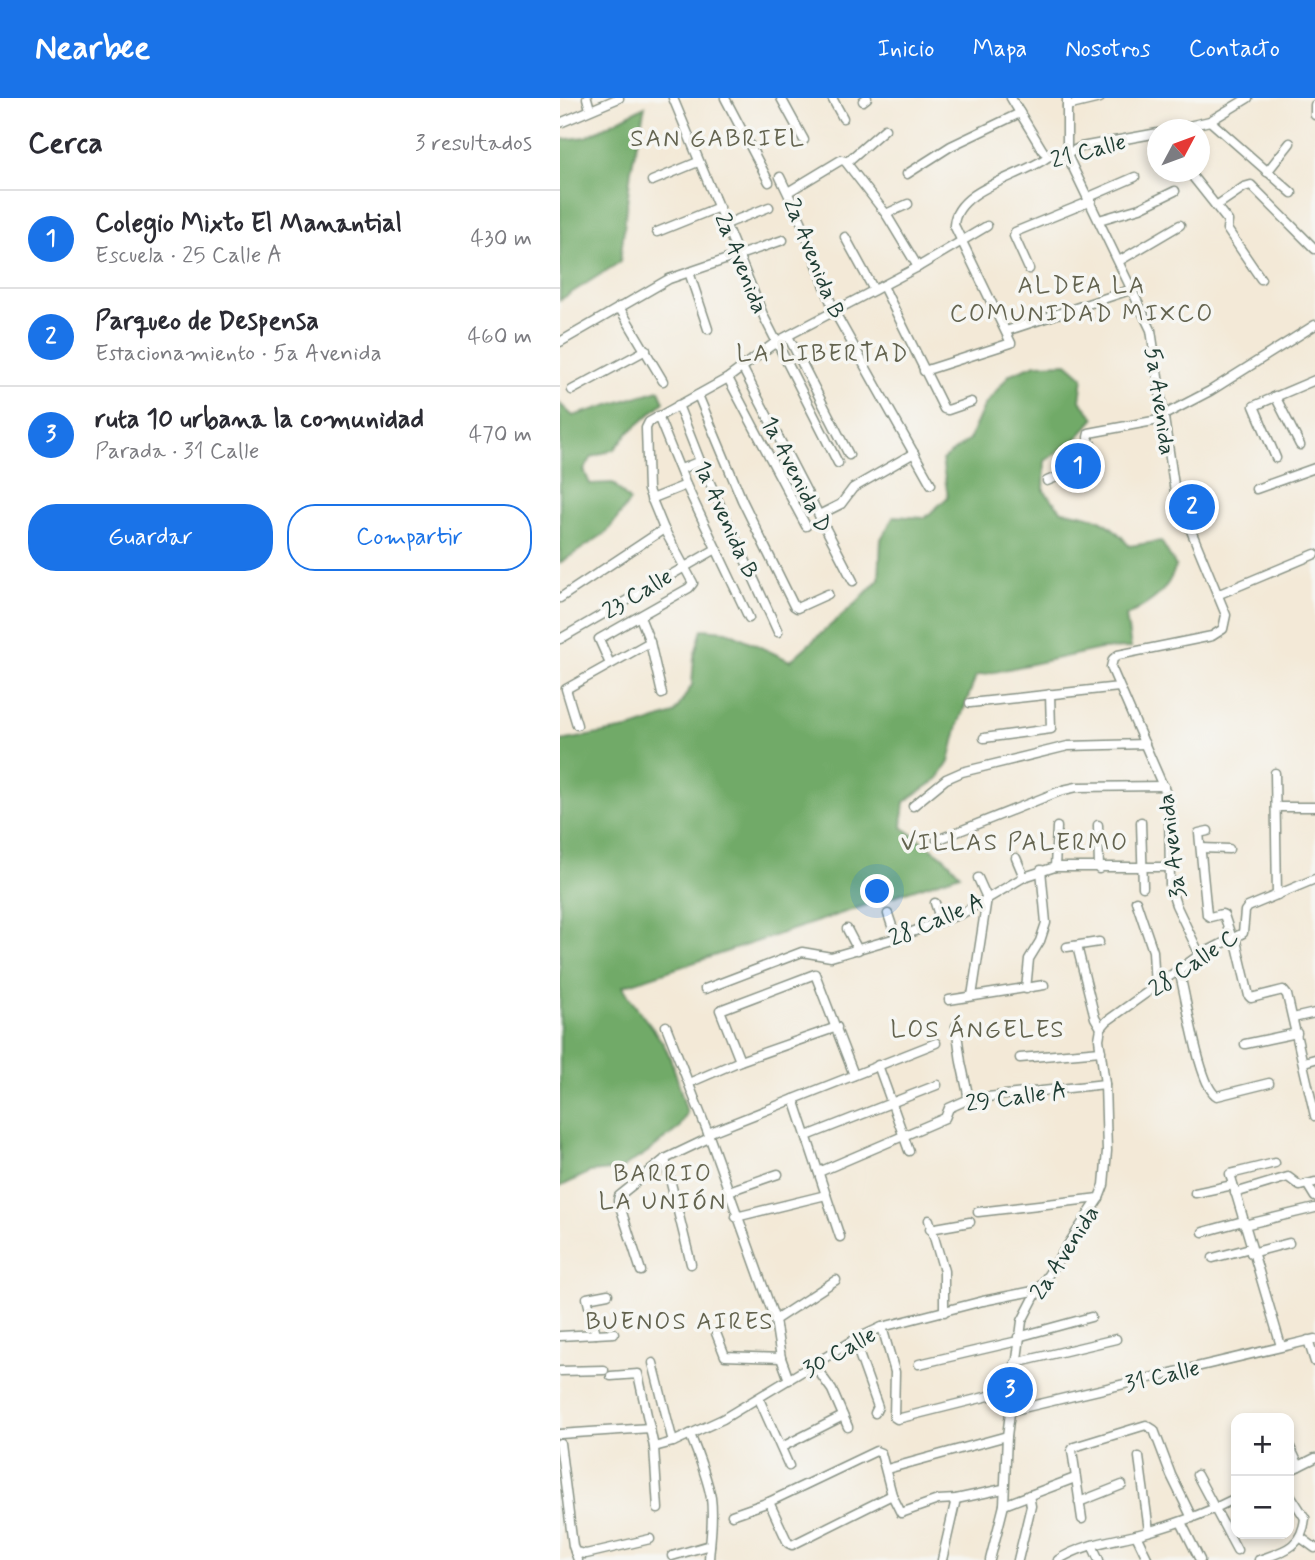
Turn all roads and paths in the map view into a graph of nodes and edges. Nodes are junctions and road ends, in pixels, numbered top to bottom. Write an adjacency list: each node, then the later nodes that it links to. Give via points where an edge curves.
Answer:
1 (587, 98): 12 (street)
2 (619, 98): 12 (street)
3 (673, 98): 25 (street, 2a Avenida)
4 (725, 98): 31 (street, 2a Avenida B)
5 (781, 98): 20 (street)
6 (832, 98): 15 (street)
7 (1012, 98): 13 (street)
8 (1100, 98): 10 (street)
9 (1246, 99): 16 (street)
10 (1067, 102): 22 (street, 5a Avenida)
11 (1315, 105): 14 (street)
12 (590, 109): 17 (street)
13 (1020, 113): 23 (street); 27 (street, via 951,146)
14 (1315, 115)
15 (843, 118)
16 (1210, 121): 26 (street)
17 (560, 123)
18 (885, 129): 24 (street)
19 (1147, 135): 22 (street, 21 Calle, via 1081,147)
20 (804, 140)
21 (1290, 143): 26 (street)
22 (1067, 155): 23 (street, 21 Calle); 36 (street, 5a Avenida)
23 (1049, 156): 49 (street, 21 Calle, via 989,185 964,205 954,221)
24 (845, 161): 34 (street); 41 (street)
25 (698, 162): 30 (street); 39 (street, 2a Avenida)
26 (1267, 172): 35 (street)
27 (907, 174)
28 (780, 177): 34 (street, 2a Avenida B)
29 (1135, 177): 36 (street)
30 (652, 181)
31 (769, 182)
32 (1197, 182): 38 (street)
33 (1175, 191): 42 (street)
34 (788, 192): 61 (street, 2a Avenida B)
35 (1292, 193)
36 (1090, 199): 42 (street, 5a Avenida); 54 (street, via 1015,232)
37 (908, 204): 41 (street)
38 (1216, 205): 50 (street, via 1251,185); 56 (street)
39 (719, 207): 43 (street, 2a Avenida); 46 (street)
40 (769, 207): 43 (street)
41 (886, 214): 53 (street)
42 (1099, 220): 52 (street, 5a Avenida)
43 (726, 223): 51 (street, 2a Avenida)
44 (1180, 225): 52 (street)
45 (987, 226): 49 (street)
46 (657, 232)
47 (845, 237): 59 (street)
48 (783, 240): 51 (street)
49 (962, 241): 53 (street); 64 (street)
50 (1313, 242)
51 (739, 255): 55 (street); 67 (street, 2a Avenida)
52 (1119, 261): 58 (street, 5a Avenida)
53 (918, 267): 57 (street)
54 (1029, 269)
55 (689, 272): 60 (street); 63 (street)
56 (1261, 279)
57 (883, 286): 59 (street); 70 (street)
58 (1133, 289): 64 (street); 80 (street, 5a Avenida, via 1151,330)
59 (874, 290): 61 (street)
60 (619, 307): 66 (street); 68 (street)
61 (835, 311): 65 (street); 82 (street, 2a Avenida B)
62 (1315, 325): 80 (street)
63 (708, 329)
64 (1006, 331): 70 (street, via 1009,344)
65 (788, 336): 67 (street); 83 (street)
66 (560, 342)
67 (776, 342): 69 (street); 86 (street, 2a Avenida)
68 (646, 350): 73 (street); 74 (street)
69 (742, 367): 71 (street); 94 (street, 1a Avenida D)
70 (924, 371): 77 (street, via 946,411)
71 (728, 378): 75 (street); 95 (street)
72 (1315, 380): 76 (street)
73 (663, 381)
74 (572, 390)
75 (698, 395): 78 (street); 101 (street, via 795,608)
76 (1275, 396): 81 (street); 84 (street, via 1254,409)
77 (971, 402)
78 (678, 405): 79 (street); 85 (street, 1a Avenida B)
79 (658, 416): 88 (street); 93 (street, via 647,425 647,485)
80 (1164, 417): 89 (street, via 1088,435 1096,459); 102 (street, 5a Avenida, via 1176,496)
81 (1300, 445)
82 (914, 453): 90 (street, 2a Avenida B); 94 (street, via 853,488 841,504)
83 (849, 455)
84 (1276, 458)
85 (700, 461): 88 (street); 106 (street, 1a Avenida B)
86 (838, 463)
87 (1315, 468): 92 (street)
88 (681, 469): 91 (street)
89 (1047, 481)
90 (931, 484)
91 (687, 485): 93 (street); 97 (street)
92 (1256, 489)
93 (652, 499): 96 (street)
94 (819, 515): 100 (street, 1a Avenida D)
95 (806, 527)
96 (664, 529): 99 (street); 103 (street)
97 (716, 549): 99 (street, 23 Calle); 105 (street)
98 (1315, 554): 102 (street)
99 (684, 565): 104 (street, via 692,585); 107 (street, 23 Calle)
100 (853, 581)
101 (828, 594)
102 (1217, 595): 109 (street, 5a Avenida, via 1226,615 1223,629 1212,636)
103 (560, 598)
104 (640, 617): 108 (street); 110 (street, via 599,639)
105 (749, 618)
106 (778, 632)
107 (560, 639)
108 (650, 642): 110 (street); 113 (street)
109 (1113, 659): 111 (street, 3a Avenida)
110 (610, 664): 112 (street)
111 (1118, 687): 114 (street); 118 (street, 3a Avenida)
112 (563, 689): 116 (street)
113 (662, 694)
114 (1050, 694): 115 (street); 117 (street, via 1051,729)
115 (970, 703)
116 (577, 726)
117 (984, 738)
118 (1145, 744): 120 (street, 3a Avenida); 121 (street, via 1068,746 962,772)
119 (1275, 773): 122 (street)
120 (1164, 786): 128 (street, via 1063,790); 133 (street, 3a Avenida, via 1171,812)
121 (913, 806)
122 (1276, 807): 123 (street); 141 (street)
123 (1315, 807)
124 (1141, 822): 134 (street)
125 (1098, 825): 135 (street)
126 (1056, 827): 132 (street)
127 (1209, 831): 129 (street, via 1199,832)
128 (937, 840)
129 (1201, 848): 130 (street); 149 (street, via 1207,915 1224,915)
130 (1229, 849)
131 (1016, 858): 137 (street)
132 (1055, 867): 135 (street, 28 Calle A); 136 (street, 28 Calle A)
133 (1169, 867): 134 (street, 28 Calle A); 152 (street, 3a Avenida, via 1176,905)
134 (1142, 868): 135 (street, 28 Calle A); 140 (street)
135 (1099, 869)
136 (1041, 870): 137 (street, 28 Calle A); 157 (street, via 1046,923 1029,959)
137 (1024, 877): 142 (street, 28 Calle A)
138 (978, 878): 142 (street)
139 (1315, 879): 141 (street, 28 Calle C)
140 (1143, 887)
141 (1277, 895): 149 (street, 28 Calle C, via 1248,907 1244,931)
142 (987, 898): 146 (street, 28 Calle A); 158 (street)
143 (1136, 901): 155 (street, via 1153,951)
144 (936, 903): 146 (street)
145 (888, 914): 148 (street)
146 (941, 921): 148 (street, 28 Calle A)
147 (848, 929): 151 (street)
148 (896, 938): 151 (street, 28 Calle A)
149 (1234, 938): 152 (street, 28 Calle C); 161 (street, via 1251,998 1283,990)
150 (1099, 942): 165 (street, 2a Avenida, via 1072,946)
151 (858, 950): 156 (street, 28 Calle A, via 831,957 802,952)
152 (1198, 957): 153 (street, 28 Calle C)
153 (1179, 971): 155 (street, 28 Calle C); 177 (street, via 1210,1091 1217,1096)
154 (1044, 985): 157 (street)
155 (1155, 987): 165 (street, 28 Calle C)
156 (705, 989)
157 (1026, 989): 158 (street)
158 (972, 996): 159 (street)
159 (949, 1000)
160 (1315, 1013): 161 (street)
161 (1293, 1018): 166 (street)
162 (666, 1026): 176 (street)
163 (956, 1026): 181 (street)
164 (837, 1027): 172 (street); 172 (street, via 815,974 720,1010); 175 (street)
165 (1101, 1028): 169 (street, 2a Avenida)
166 (1297, 1033): 168 (street); 173 (street)
167 (936, 1043): 174 (street)
168 (1245, 1044)
169 (1101, 1051): 170 (street); 178 (street, 2a Avenida)
170 (1020, 1058)
171 (1315, 1059): 173 (street)
172 (740, 1061): 176 (street)
173 (1304, 1062): 183 (street)
174 (878, 1065): 175 (street); 182 (street)
175 (854, 1075): 180 (street)
176 (689, 1083): 184 (street)
177 (1269, 1083)
178 (1105, 1084): 181 (street, 29 Calle A); 198 (street, 2a Avenida, via 1107,1151)
179 (937, 1085): 182 (street)
180 (794, 1099): 184 (street); 185 (street)
181 (969, 1099): 186 (street, 29 Calle A, via 949,1108 945,1118)
182 (892, 1103): 185 (street); 186 (street)
183 (1315, 1116)
184 (708, 1136): 188 (street); 194 (street)
185 (807, 1136): 190 (street)
186 (905, 1136): 187 (street); 190 (street, 29 Calle A)
187 (909, 1151)
188 (665, 1159): 209 (street); 210 (street, via 618,1200)
189 (1275, 1163): 193 (street, via 1230,1174)
190 (819, 1172): 196 (street)
191 (778, 1174): 194 (street)
192 (1311, 1183): 193 (street, via 1297,1185 1288,1177); 197 (street)
193 (1234, 1189): 195 (street); 203 (street)
194 (729, 1191): 201 (street)
195 (1195, 1194)
196 (826, 1195): 201 (street); 205 (street)
197 (1315, 1197)
198 (1099, 1198): 200 (street); 212 (street, 2a Avenida)
199 (1315, 1208): 203 (street)
200 (978, 1212)
201 (736, 1217): 216 (street)
202 (970, 1222): 214 (street, via 930,1224 944,1271)
203 (1243, 1223): 204 (street); 207 (street)
204 (1203, 1232)
205 (839, 1237)
206 (1289, 1243): 207 (street)
207 (1251, 1250): 208 (street); 226 (street)
208 (1213, 1258)
209 (691, 1264)
210 (642, 1271)
211 (836, 1280): 216 (street)
212 (1038, 1290): 214 (street, 30 Calle); 222 (street, 2a Avenida)
213 (608, 1294): 220 (street, via 587,1298)
214 (944, 1312): 217 (street, 30 Calle)
215 (1091, 1317): 222 (street)
216 (775, 1320): 227 (street)
217 (882, 1327): 225 (street, 30 Calle); 235 (street, via 895,1372 897,1419)
218 (614, 1333): 220 (street)
219 (716, 1333): 227 (street, via 724,1356)
220 (596, 1334): 221 (street)
221 (560, 1336)
222 (1018, 1339): 230 (street, 2a Avenida); 231 (street)
223 (1116, 1339): 230 (street)
224 (1312, 1339): 226 (street, 31 Calle); 228 (street)
225 (854, 1340): 232 (street, 30 Calle); 238 (street, via 878,1407)
226 (1281, 1346): 237 (street, 31 Calle)
227 (781, 1358): 234 (street)
228 (1315, 1362)
229 (653, 1363): 245 (street)
230 (1015, 1363): 235 (street, 2a Avenida)
231 (919, 1364)
232 (814, 1365): 234 (street, 30 Calle); 239 (street)
233 (560, 1371): 241 (street, via 637,1373)
234 (789, 1380): 236 (street, 30 Calle)
235 (1013, 1390): 237 (street, 2a Avenida)
236 (759, 1399): 243 (street, 30 Calle); 247 (street)
237 (1010, 1411): 244 (street, 2a Avenida)
238 (875, 1413)
239 (843, 1416): 240 (street); 247 (street)
240 (848, 1427)
241 (650, 1428): 242 (street); 246 (street)
242 (560, 1434)
243 (690, 1434): 245 (street, 30 Calle); 282 (street, via 711,1499)
244 (1007, 1436): 255 (street); 259 (street, 2a Avenida)
245 (673, 1442): 246 (street, 30 Calle)
246 (654, 1447): 268 (street)
247 (782, 1447): 252 (street)
248 (560, 1449): 276 (street)
249 (1294, 1456): 253 (street)
250 (1139, 1457): 278 (street)
251 (1315, 1458): 253 (street)
252 (789, 1466)
253 (1299, 1466): 254 (street)
254 (1294, 1468)
255 (887, 1469): 260 (street); 265 (street, via 879,1451)
256 (1197, 1475): 269 (street)
257 (1075, 1478): 261 (street); 266 (street); 272 (street, via 1072,1450 1076,1446 1146,1425 1154,1430)
258 (1122, 1485): 266 (street)
259 (1003, 1489): 262 (street); 267 (street, 2a Avenida)
260 (892, 1495): 262 (street, via 901,1513); 265 (street, via 790,1545)
261 (1029, 1495): 267 (street); 292 (street, via 1031,1506)
262 (956, 1499): 290 (street)
263 (1231, 1501): 269 (street)
264 (1294, 1501): 273 (street)
265 (769, 1502): 271 (street)
266 (1079, 1502): 274 (street)
267 (1004, 1505): 291 (street, 2a Avenida)
268 (657, 1509)
269 (1215, 1509): 272 (street); 285 (street)
270 (1315, 1514): 273 (street)
271 (732, 1515)
272 (1192, 1518): 275 (street)
273 (1305, 1518): 280 (street)
274 (1082, 1519)
275 (1181, 1522): 278 (street); 296 (street)
276 (570, 1528): 277 (street); 286 (street)
277 (560, 1530)
278 (1149, 1531): 279 (street)
279 (1136, 1535): 283 (street); 295 (street)
280 (1300, 1537): 284 (street); 288 (street, via 1285,1551)
281 (650, 1539): 286 (street)
282 (710, 1545): 287 (street); 289 (street)
283 (1092, 1545): 293 (street); 294 (street)
284 (1315, 1548)
285 (1237, 1550)
286 (577, 1556)
287 (672, 1556)
288 (1265, 1559)
289 (709, 1560)
290 (942, 1560)
291 (989, 1560)
292 (1018, 1560)
293 (1058, 1560)
294 (1099, 1560)
295 (1148, 1560)
296 (1200, 1560)

